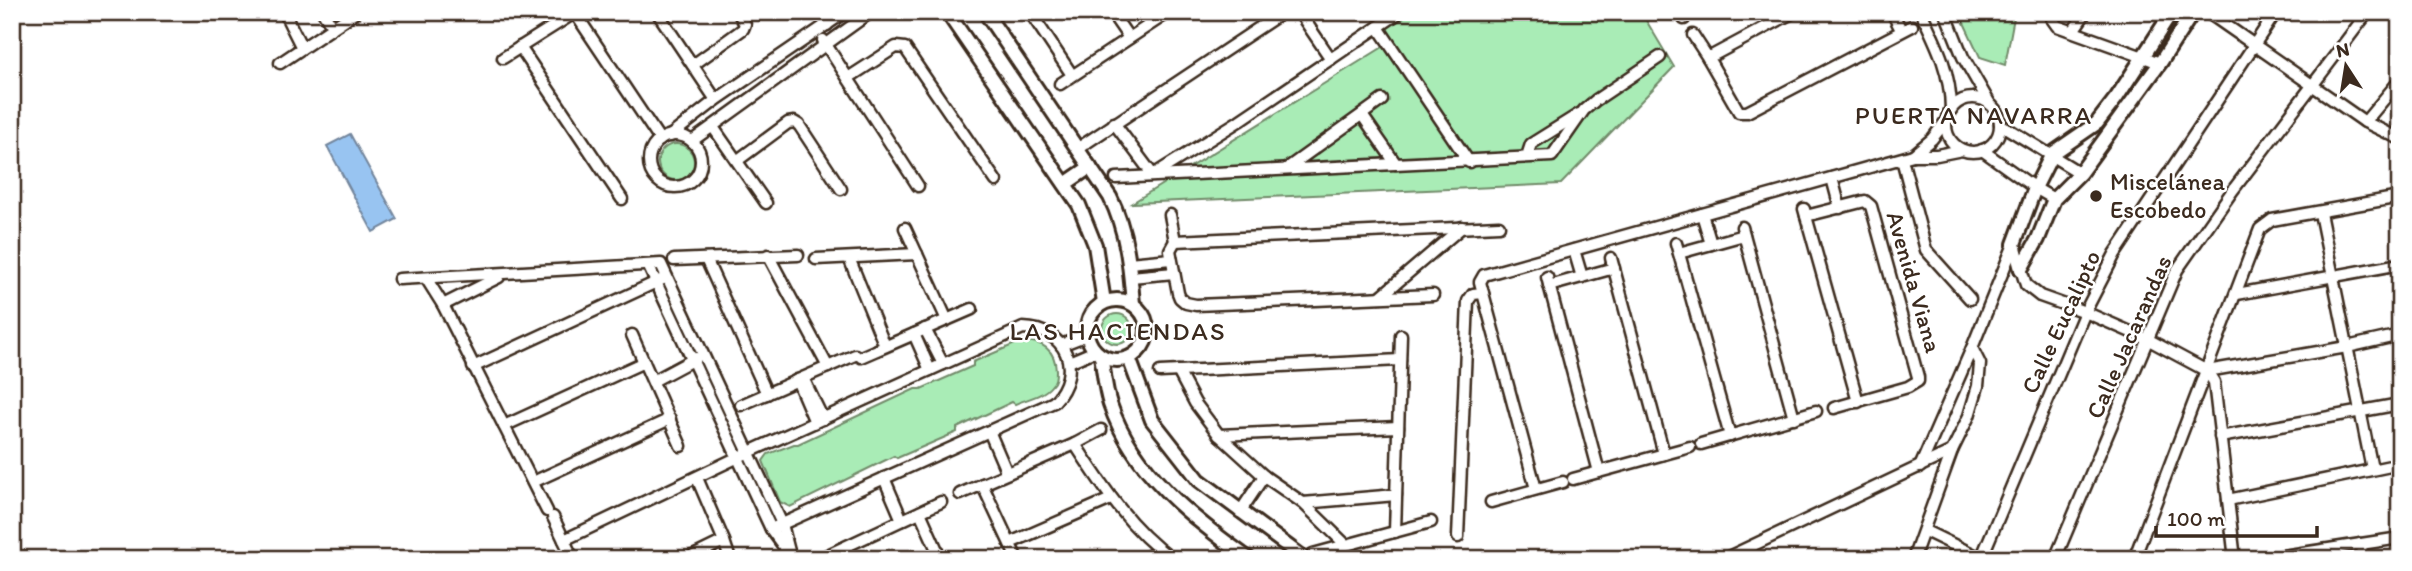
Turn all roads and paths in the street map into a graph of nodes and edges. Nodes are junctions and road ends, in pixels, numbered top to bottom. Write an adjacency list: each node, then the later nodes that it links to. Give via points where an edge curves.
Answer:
1 (284, 12): 41 (street)
2 (323, 12): 31 (street)
3 (356, 12): 31 (street)
4 (576, 12): 40 (street); 65 (street)
5 (657, 12): 49 (street)
6 (738, 12): 49 (street, via 743,29)
7 (819, 12): 29 (street)
8 (845, 12): 29 (street)
9 (871, 12): 38 (street)
10 (947, 12): 84 (street)
11 (985, 12): 68 (street)
12 (1030, 12): 50 (street)
13 (1111, 12): 37 (street)
14 (1168, 12): 37 (street)
15 (1283, 12): 62 (street)
16 (1299, 12): 46 (street)
17 (1400, 12): 32 (street)
18 (1794, 12): 45 (street)
19 (1892, 12): 33 (street)
20 (1921, 12): 60 (street, via 1944,61 1951,88)
21 (1945, 12): 57 (street, via 1963,57)
22 (2052, 12): 35 (street, via 2057,26)
23 (2086, 12): 35 (street)
24 (2172, 12): 43 (street)
25 (2193, 12): 48 (street)
26 (2207, 12): 39 (street)
27 (2276, 12): 39 (street, Calle Eucalipto)
28 (2368, 12): 54 (street, Calle Jacarandas)
29 (827, 25): 34 (street)
30 (1912, 26): 33 (street)
31 (334, 27): 41 (street)
32 (1378, 27): 46 (street); 75 (street)
33 (1901, 30): 45 (street, via 1744,113 1737,111)
34 (817, 31): 38 (street); 55 (street)
35 (2073, 31): 43 (street)
36 (1693, 35): 45 (street)
37 (1129, 38): 50 (street)
38 (826, 44): 51 (street); 64 (street)
39 (2253, 46): 54 (street); 132 (street, Calle Eucalipto, via 2115,254)
40 (520, 47): 44 (street); 89 (street)
41 (302, 48): 47 (street)
42 (1660, 57): 58 (street)
43 (2142, 57): 48 (street); 71 (street, via 2097,122)
44 (503, 58)
45 (1708, 58)
46 (1331, 59): 80 (street)
47 (280, 63)
48 (2160, 63): 79 (street)
49 (693, 65): 55 (street)
50 (1072, 75): 53 (street)
51 (848, 78): 83 (street, via 896,47 905,48); 85 (street)
52 (2400, 80): 61 (street)
53 (1060, 84)
54 (2311, 85): 61 (street); 141 (street, Calle Jacarandas, via 2177,270)
55 (716, 100): 65 (street)
56 (1382, 100): 59 (street)
57 (1990, 104): 60 (street, via 1969,99 1959,102); 63 (street)
58 (1584, 110): 72 (street, via 1531,144); 72 (street, via 1552,156)
59 (1362, 115): 76 (street); 78 (street)
60 (1948, 115): 69 (street, via 1949,138); 73 (street, via 1932,139)
61 (2365, 122): 66 (street)
62 (1114, 123): 68 (street); 80 (street)
63 (2000, 124): 70 (street, via 1992,144); 71 (street)
64 (713, 127): 67 (street); 74 (street)
65 (665, 138): 67 (street); 67 (street, via 651,152 650,170 661,183 678,188 694,181 702,165)
66 (2400, 139)
67 (692, 141)
68 (1077, 149): 77 (street)
69 (1962, 150): 70 (street); 73 (street)
70 (1982, 150): 86 (street)
71 (2052, 154): 79 (street); 86 (street)
72 (1527, 156): 75 (street)
73 (1907, 157): 82 (street); 126 (street, via 1926,250)
74 (738, 160): 87 (street, via 794,122); 91 (street)
75 (1469, 162): 76 (street)
76 (1396, 164): 78 (street)
77 (1090, 167): 84 (street); 111 (street, via 1111,197)
78 (1286, 169): 80 (street)
79 (2080, 173): 90 (street)
80 (1153, 175): 81 (street)
81 (1116, 178)
82 (1832, 178): 92 (street); 94 (street)
83 (996, 181)
84 (1065, 184): 127 (street, via 1095,245)
85 (918, 186)
86 (2035, 188): 90 (street); 101 (street)
87 (841, 189)
88 (2400, 197): 93 (street)
89 (622, 199)
90 (2054, 199): 113 (street)
91 (766, 203)
92 (1840, 208): 163 (street, Avenida Viana, via 1805,213); 163 (street, Avenida Viana, via 1864,201 1871,205 1919,377 1908,387)
93 (2320, 213): 119 (street); 123 (street, via 2266,223 2255,239)
94 (1702, 214): 100 (street); 102 (street)
95 (1170, 215): 99 (street)
96 (1499, 226): 97 (street)
97 (1463, 227): 99 (street); 125 (street)
98 (905, 228): 103 (street)
99 (1175, 241): 109 (street)
100 (1711, 244): 169 (street, via 1743,231); 177 (street, via 1678,248)
101 (2014, 244): 113 (street); 145 (street)
102 (1574, 250): 117 (street); 122 (street, via 1484,275 1480,282)
103 (917, 254): 106 (street); 134 (street)
104 (768, 255): 105 (street); 107 (street); 154 (street)
105 (798, 256)
106 (849, 258): 108 (street); 143 (street)
107 (706, 259): 110 (street); 162 (street)
108 (816, 259)
109 (1171, 259): 111 (street); 114 (street)
110 (674, 260)
111 (1129, 263): 116 (street)
112 (2400, 264): 119 (street)
113 (2021, 269): 132 (street, via 2026,285 2040,296)
114 (1174, 273): 116 (street); 125 (street, via 1180,298 1196,305)
115 (503, 275): 118 (street); 121 (street, via 648,265); 129 (street)
116 (1131, 277): 128 (street)
117 (1582, 277): 185 (street, via 1612,263); 190 (street, via 1548,282)
118 (426, 278): 120 (street); 129 (street)
119 (2333, 278): 123 (street); 144 (street)
120 (399, 279)
121 (662, 279): 131 (street); 133 (street); 155 (street)
122 (1483, 293): 197 (street); 213 (street, via 1473,294 1468,301)
123 (2237, 294): 158 (street)
124 (1433, 295): 125 (street)
125 (1380, 297)
126 (1970, 299)
127 (1104, 302): 128 (street, via 1119,299); 138 (street, via 1090,314)
128 (1133, 304): 148 (street, via 1145,318 1147,337)
129 (443, 305): 155 (street)
130 (972, 309): 134 (street)
131 (682, 310): 133 (street); 147 (street)
132 (2085, 312): 141 (street); 236 (street, Calle Eucalipto)
133 (671, 314): 149 (street)
134 (947, 320): 135 (street)
135 (925, 329): 136 (street); 153 (street)
136 (914, 334): 143 (street); 156 (street)
137 (632, 335): 151 (street)
138 (1087, 335): 142 (street); 146 (street)
139 (1401, 335): 150 (street)
140 (2400, 335): 144 (street)
141 (2149, 340): 158 (street); 237 (street, Calle Jacarandas)
142 (1061, 345): 152 (street); 153 (street, via 1040,329 1023,328)
143 (885, 346): 154 (street)
144 (2347, 346): 158 (street); 168 (street)
145 (1972, 348): 183 (street, via 1980,364 1978,386); 188 (street)
146 (1098, 354): 148 (street); 152 (street); 233 (street, via 1109,402 1139,459 1187,513)
147 (703, 355): 149 (street); 184 (street)
148 (1129, 358): 206 (street, via 1152,420 1199,480)
149 (691, 360): 161 (street); 186 (street)
150 (1400, 360): 157 (street); 173 (street)
151 (644, 362): 161 (street); 172 (street)
152 (1069, 362): 175 (street, via 1066,384 1054,401)
153 (943, 364): 156 (street)
154 (828, 367): 160 (street)
155 (473, 368): 172 (street)
156 (930, 370): 171 (street)
157 (1178, 371): 159 (street); 176 (street)
158 (2207, 371): 178 (street, via 2214,382); 238 (street)
159 (1160, 372)
160 (800, 379): 162 (street); 171 (street)
161 (653, 381): 170 (street)
162 (767, 394): 165 (street)
163 (1858, 402): 166 (street, Avenida Viana)
164 (2400, 404): 168 (street)
165 (741, 405)
166 (1834, 408)
167 (1816, 411): 169 (street)
168 (2360, 412): 178 (street); 189 (street)
169 (1794, 418): 177 (street)
170 (670, 419): 181 (street); 195 (street)
171 (819, 420): 184 (street)
172 (504, 426): 195 (street)
173 (1398, 427): 176 (street); 199 (street)
174 (1101, 430): 179 (street)
175 (989, 431): 191 (street); 194 (street)
176 (1219, 435): 192 (street)
177 (1730, 436): 180 (street)
178 (2220, 437): 201 (street)
179 (1075, 444): 191 (street); 200 (street)
180 (1701, 444)
181 (681, 446)
182 (1690, 447): 185 (street)
183 (1952, 451): 188 (street); 211 (street)
184 (749, 452): 186 (street); 209 (street)
185 (1664, 454): 190 (street)
186 (738, 457): 193 (street); 210 (street)
187 (2400, 464): 189 (street)
188 (1920, 467): 234 (street)
189 (2372, 469): 201 (street)
190 (1599, 472): 197 (street)
191 (1007, 473): 196 (street)
192 (1264, 476): 204 (street); 206 (street)
193 (697, 478): 215 (street); 216 (street)
194 (884, 478): 207 (street); 209 (street)
195 (533, 482): 215 (street)
196 (982, 484): 198 (street); 217 (street)
197 (1536, 489): 203 (street)
198 (960, 494)
199 (1396, 495): 204 (street); 212 (street)
200 (1111, 499): 217 (street); 220 (street)
201 (2228, 500): 239 (street)
202 (941, 502): 205 (street)
203 (1491, 502)
204 (1303, 503): 219 (street)
205 (920, 512): 207 (street); 229 (street)
206 (1240, 512): 221 (street)
207 (902, 520): 222 (street)
208 (1431, 522): 212 (street)
209 (782, 524): 210 (street); 224 (street)
210 (771, 529): 224 (street)
211 (1925, 531): 235 (street); 236 (street)
212 (1395, 532): 219 (street)
213 (1458, 537)
214 (2400, 538): 218 (street)
215 (564, 540): 225 (street)
216 (724, 541): 226 (street); 227 (street)
217 (1010, 543): 230 (street)
218 (2360, 544): 240 (street); 241 (street)
219 (1346, 545): 223 (street)
220 (1160, 551): 231 (street); 232 (street)
221 (1289, 554): 223 (street)
222 (833, 556): 228 (street)
223 (1309, 556)
224 (791, 557)
225 (573, 559)
226 (687, 559)
227 (730, 559)
228 (819, 559)
229 (941, 559)
230 (1017, 559)
231 (1142, 559)
232 (1172, 559)
233 (1249, 559)
234 (1724, 559)
235 (1913, 559)
236 (1982, 559)
237 (2055, 559)
238 (2134, 559)
239 (2235, 559)
240 (2263, 559)
241 (2364, 559)

